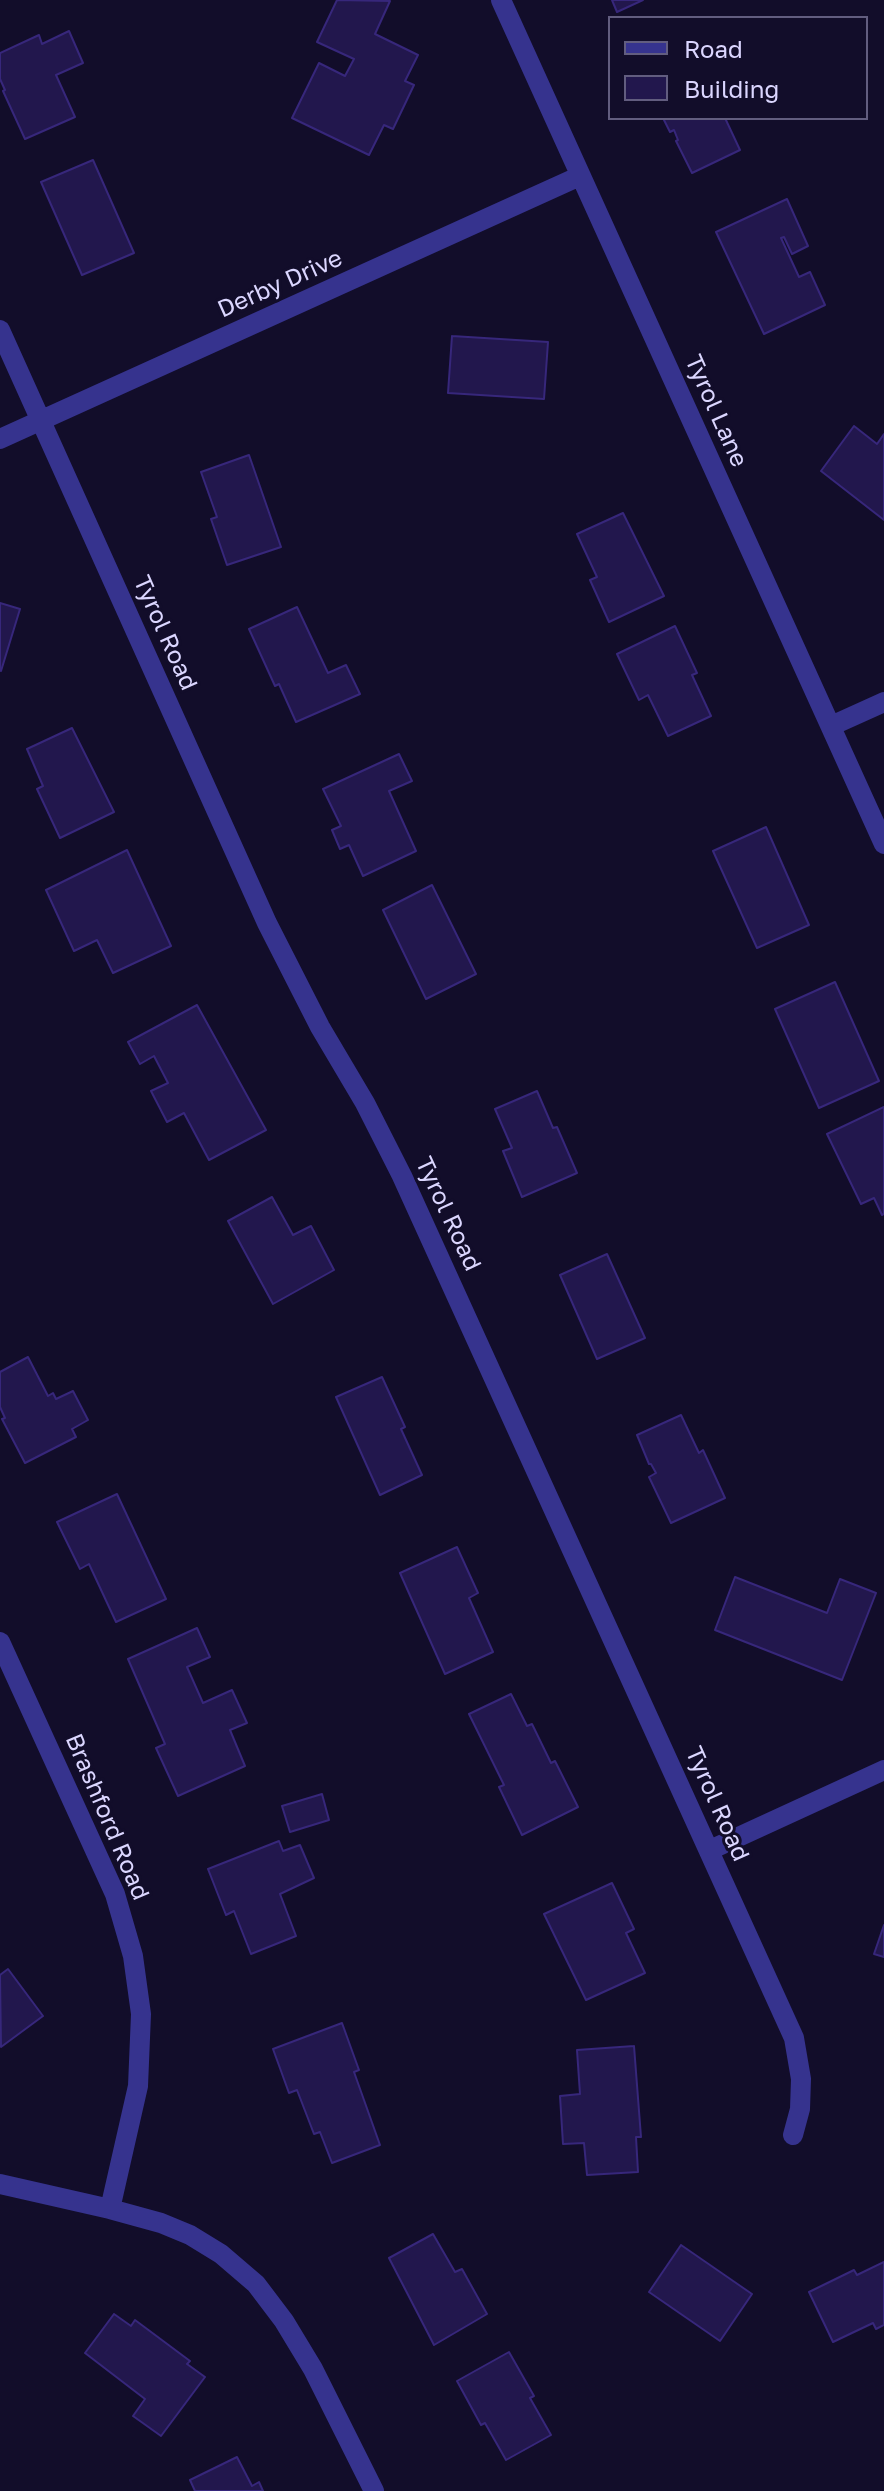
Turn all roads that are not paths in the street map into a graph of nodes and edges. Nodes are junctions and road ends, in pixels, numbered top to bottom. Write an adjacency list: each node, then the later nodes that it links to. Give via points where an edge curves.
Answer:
1 (501, 0): 2 (street, Tyrol Lane)
2 (580, 176): 4 (street, Derby Drive); 7 (street, Tyrol Lane)
3 (0, 330): 4 (street, Tyrol Road)
4 (41, 421): 5 (street, Derby Drive); 11 (street, Tyrol Road, via 267,923 402,1176)
5 (0, 439)
6 (884, 702): 7 (street)
7 (831, 726): 8 (street, Tyrol Lane)
8 (884, 844)
9 (0, 1642): 14 (street, Brashford Road, via 115,1894 133,1956 141,2014 138,2086)
10 (884, 1770): 11 (street)
11 (710, 1850): 12 (street, Tyrol Road, via 794,2038 801,2079)
12 (793, 2135)
13 (0, 2184): 14 (street)
14 (110, 2209): 15 (street, via 190,2235 256,2284 313,2369)
15 (374, 2491)

